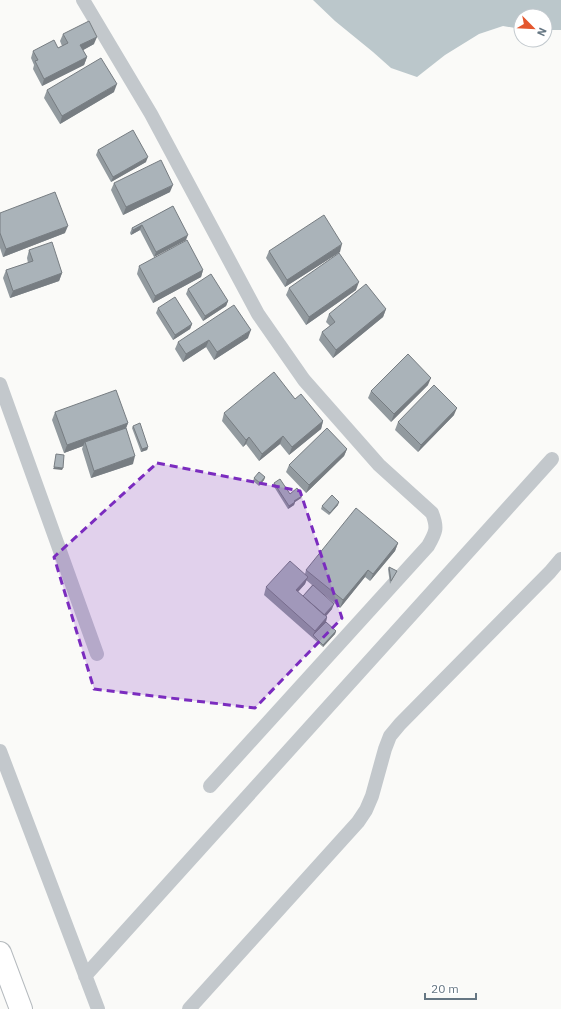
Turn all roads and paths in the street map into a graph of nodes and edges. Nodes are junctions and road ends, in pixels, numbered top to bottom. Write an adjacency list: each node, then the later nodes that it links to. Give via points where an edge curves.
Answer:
1 (83, 0): 7 (street, via 150,114 258,314 304,380 379,465 432,513 436,523 434,535 428,546)
2 (0, 384): 5 (street)
3 (552, 459): 9 (street)
4 (561, 559): 12 (street, via 390,736 372,796 358,822)
5 (97, 654)
6 (0, 751): 9 (street)
7 (210, 786)
8 (0, 953): 10 (main road)
9 (85, 976): 11 (street)
10 (21, 1009)
11 (98, 1009)
12 (189, 1009)

